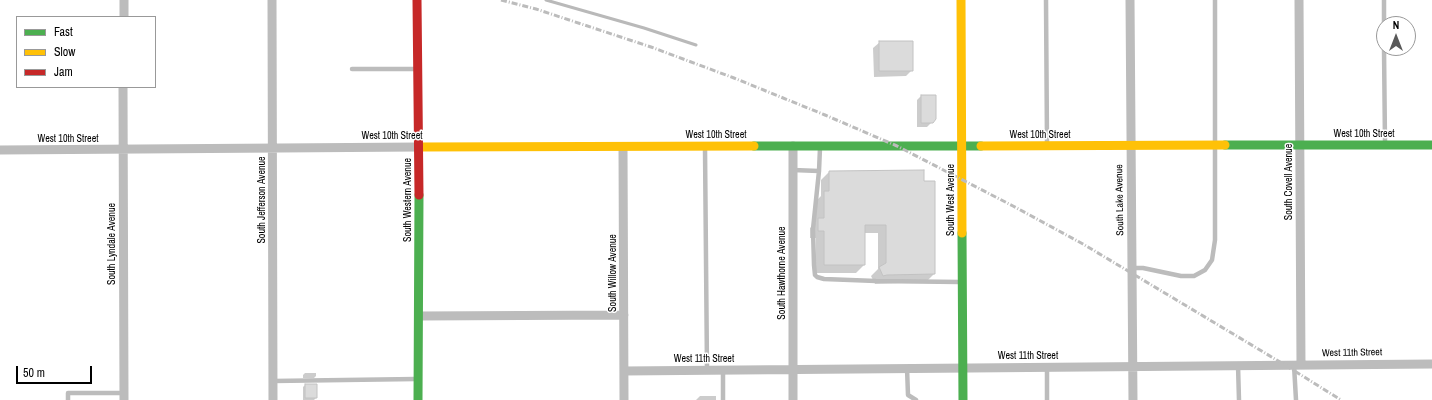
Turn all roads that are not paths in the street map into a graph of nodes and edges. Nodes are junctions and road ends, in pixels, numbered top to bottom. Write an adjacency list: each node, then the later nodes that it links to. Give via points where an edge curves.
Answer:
1 (124, 0): 10 (street)
2 (272, 0): 28 (street, South Jefferson Avenue)
3 (417, 0): 14 (street, South Western Avenue)
4 (960, 0): 21 (street, South West Avenue)
5 (1046, 0): 22 (lane)
6 (1130, 0): 23 (street, South Lake Avenue)
7 (1215, 0): 24 (lane)
8 (1299, 0): 25 (street, South Covell Avenue)
9 (1384, 0): 11 (lane)
10 (124, 16)
11 (1384, 16)
12 (1384, 56): 16 (lane)
13 (352, 69): 14 (lane)
14 (418, 69): 26 (street, South Western Avenue)
15 (123, 88): 29 (street, South Lyndale Avenue)
16 (1385, 145): 17 (street, West 10th Street); 25 (street, West 10th Street)
17 (1432, 145)
18 (705, 146): 19 (street, West 10th Street); 27 (street, West 10th Street); 44 (lane)
19 (793, 146): 20 (street, West 10th Street); 31 (street, South Hawthorne Avenue)
20 (820, 146): 21 (street, West 10th Street); 32 (lane)
21 (962, 146): 22 (street, West 10th Street); 34 (street, South West Avenue)
22 (1046, 146): 23 (street, West 10th Street)
23 (1131, 146): 24 (street, West 10th Street); 33 (street, South Lake Avenue)
24 (1215, 146): 25 (street, West 10th Street); 33 (lane, via 1215,240 1212,260 1205,270 1194,276)
25 (1300, 146): 39 (street, South Covell Avenue)
26 (419, 147): 27 (street, West 10th Street); 28 (street, West 10th Street); 36 (street, South Western Avenue)
27 (623, 147): 35 (street, South Willow Avenue)
28 (272, 148): 29 (street, West 10th Street); 49 (street, South Jefferson Avenue)
29 (123, 149): 30 (street, West 10th Street); 50 (street, South Lyndale Avenue)
30 (0, 150)
31 (793, 170): 32 (lane); 46 (street, South Hawthorne Avenue)
32 (819, 171): 34 (lane, via 813,228 814,265 817,277 876,282)
33 (1132, 268): 40 (street, South Lake Avenue)
34 (963, 282): 43 (street, South West Avenue)
35 (624, 315): 36 (street); 47 (street, South Willow Avenue)
36 (419, 316): 48 (street, South Western Avenue)
37 (1432, 364): 39 (street, West 11th Street)
38 (1238, 365): 39 (street, West 11th Street); 40 (street, West 11th Street); 61 (lane)
39 (1297, 365): 62 (lane)
40 (1132, 366): 41 (street, West 11th Street); 60 (street, South Lake Avenue)
41 (1047, 367): 43 (street, West 11th Street); 59 (lane)
42 (907, 368): 43 (street, West 11th Street); 46 (street, West 11th Street); 57 (lane, via 908,395)
43 (963, 368): 58 (street, South West Avenue)
44 (707, 370): 45 (street, West 11th Street); 47 (street, West 11th Street)
45 (723, 370): 46 (street, West 11th Street); 55 (lane)
46 (793, 370): 56 (street, South Hawthorne Avenue)
47 (624, 371): 54 (street, South Willow Avenue)
48 (418, 379): 49 (lane); 53 (street, South Western Avenue)
49 (273, 381): 52 (street, South Jefferson Avenue)
50 (124, 397): 51 (lane, via 68,393)
51 (68, 400)
52 (273, 400)
53 (418, 400)
54 (624, 400)
55 (723, 400)
56 (793, 400)
57 (916, 400)
58 (963, 400)
59 (1047, 400)
60 (1132, 400)
61 (1239, 400)
62 (1296, 400)

